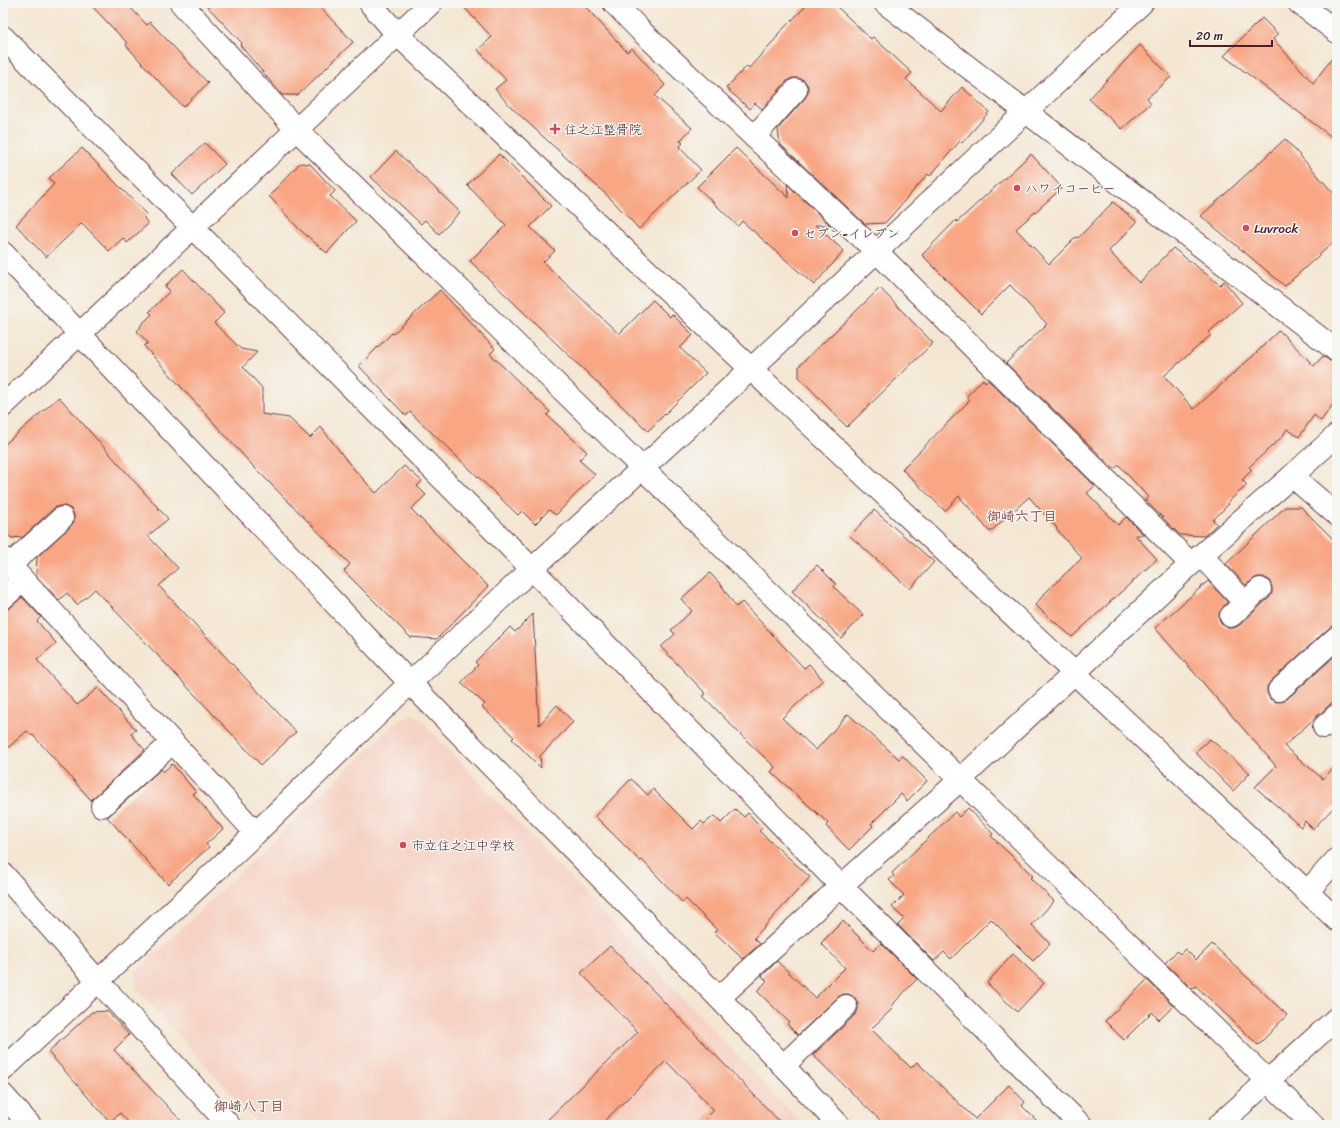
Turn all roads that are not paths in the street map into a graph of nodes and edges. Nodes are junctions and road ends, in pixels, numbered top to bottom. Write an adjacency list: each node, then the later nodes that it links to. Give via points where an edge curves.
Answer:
1 (181, 3): 13 (street)
2 (370, 3): 9 (street)
3 (431, 3): 9 (street)
4 (614, 3): 14 (street)
5 (885, 3): 12 (street)
6 (1142, 3): 12 (street)
7 (1299, 3): 8 (street)
8 (1337, 32)
9 (397, 34): 13 (street); 20 (street)
10 (3, 37): 15 (street)
11 (796, 90): 14 (street)
12 (1026, 112): 16 (street); 19 (street)
13 (297, 130): 15 (street); 23 (street)
14 (754, 137): 16 (street)
15 (193, 228): 18 (street); 29 (street)
16 (876, 251): 20 (street); 27 (street)
17 (3, 253): 18 (street)
18 (80, 334): 21 (street); 34 (street)
19 (1337, 351)
20 (751, 369): 23 (street); 33 (street)
21 (3, 406)
22 (1337, 435): 24 (street)
23 (643, 468): 29 (street); 37 (street)
24 (1292, 476): 25 (street); 27 (street)
25 (1337, 515)
26 (62, 518): 28 (street)
27 (1196, 560): 31 (street); 33 (street)
28 (12, 568): 30 (street); 36 (street)
29 (532, 570): 34 (street); 42 (street)
30 (3, 598)
31 (1246, 603)
32 (1337, 637): 35 (street)
33 (1074, 673): 37 (street); 43 (street)
34 (410, 683): 39 (street); 46 (street)
35 (1279, 690)
36 (173, 742): 38 (street); 39 (street)
37 (960, 780): 42 (street); 51 (street)
38 (102, 806)
39 (256, 833): 45 (street)
40 (1337, 859): 43 (street)
41 (3, 874): 45 (street)
42 (841, 886): 46 (street); 56 (street)
43 (1307, 892): 44 (street)
44 (1337, 920)
45 (98, 981): 50 (street); 54 (street)
46 (719, 998): 49 (street)
47 (846, 1006): 49 (street)
48 (1337, 1018): 51 (street)
49 (783, 1066): 55 (street)
50 (3, 1070)
51 (1269, 1080): 57 (street); 58 (street)
52 (3, 1095): 53 (street)
53 (30, 1125)
54 (229, 1125)
55 (839, 1125)
56 (1082, 1125)
57 (1219, 1125)
58 (1314, 1125)

